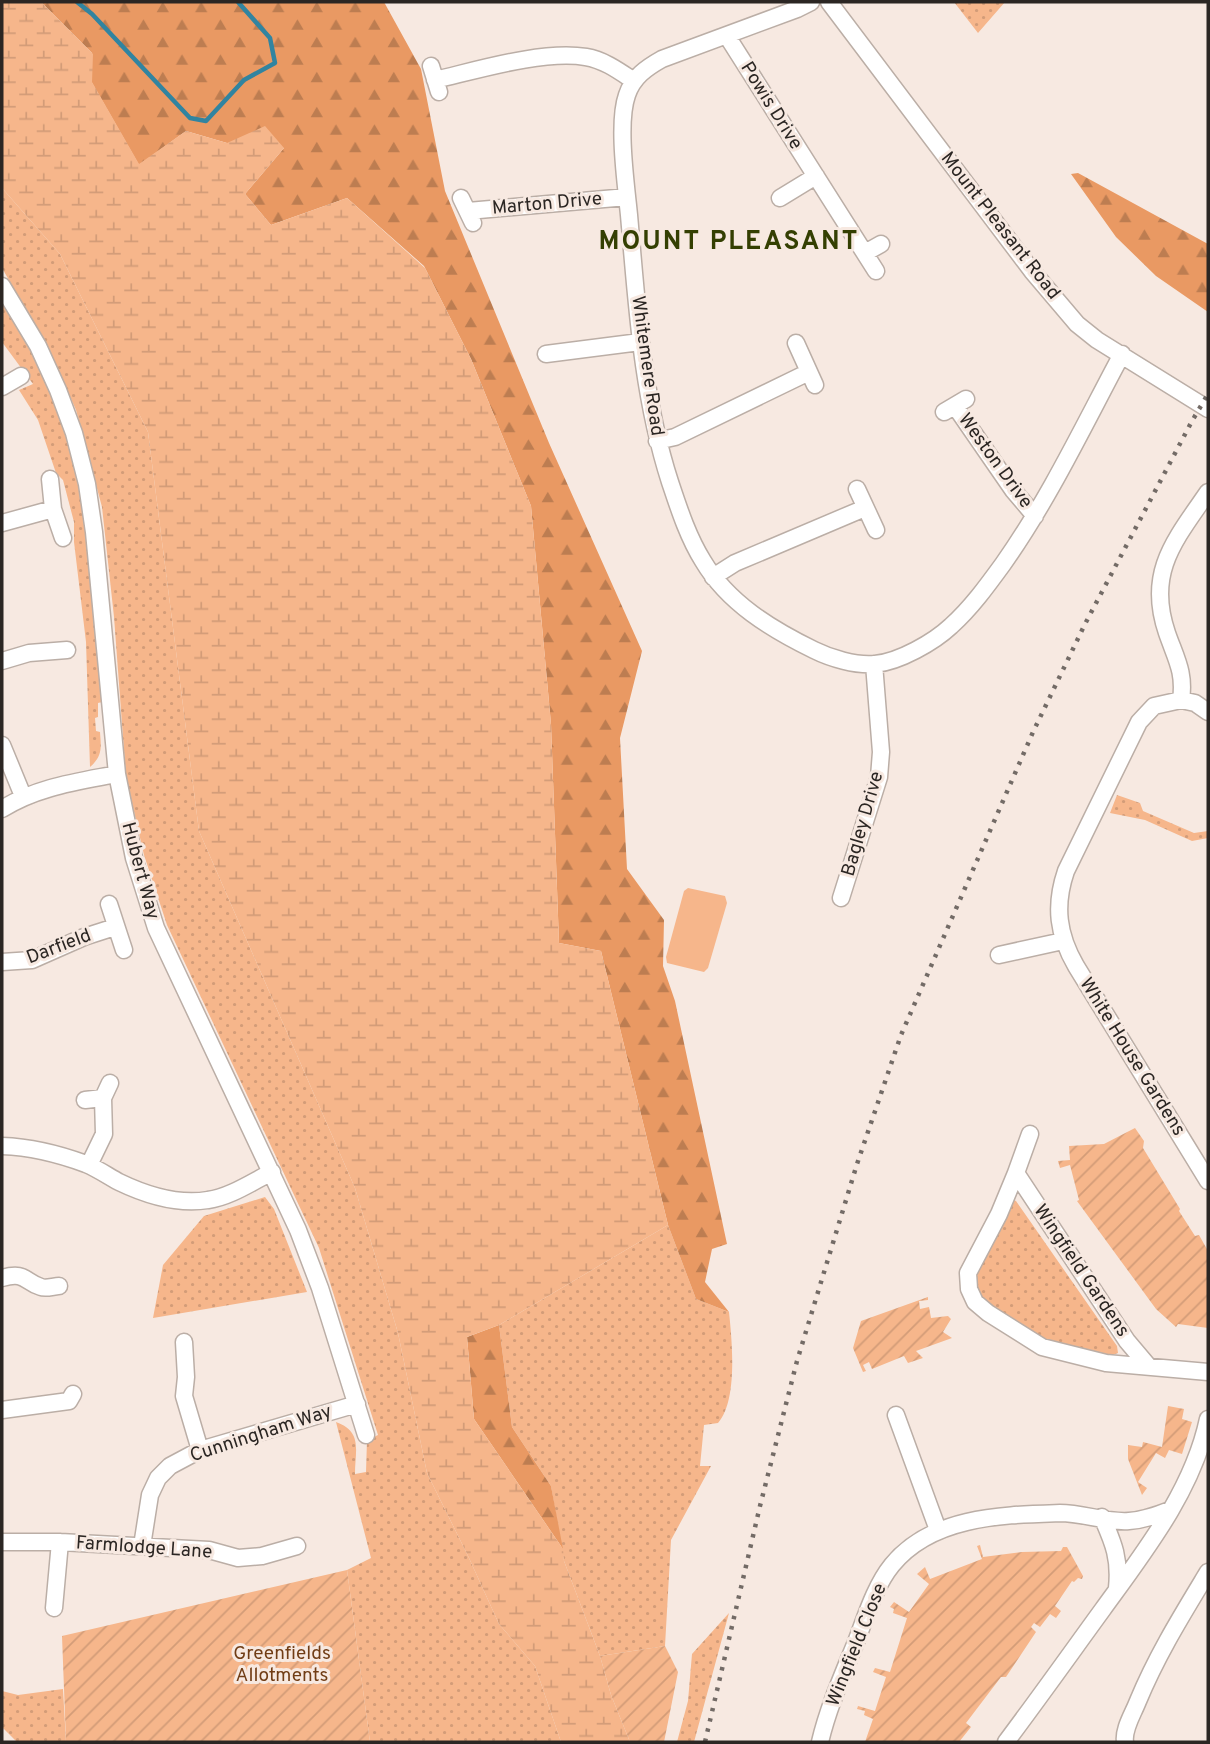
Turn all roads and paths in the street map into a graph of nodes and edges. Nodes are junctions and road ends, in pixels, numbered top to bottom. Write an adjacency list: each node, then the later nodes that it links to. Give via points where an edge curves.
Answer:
1 (811, 2): 3 (street)
2 (829, 2): 17 (street, Mount Pleasant Road, via 1032,271 1077,324)
3 (726, 36): 5 (street, via 662,59); 6 (street, Powis Drive)
4 (435, 79): 5 (street, via 558,56 601,61)
5 (634, 81): 7 (street, Whitemere Road, via 624,108)
6 (816, 176): 8 (street); 11 (street, Powis Drive)
7 (627, 197): 9 (street, Marton Drive); 14 (street, Whitemere Road)
8 (780, 198)
9 (467, 211)
10 (881, 244): 11 (street)
11 (865, 253): 12 (street, Powis Drive)
12 (876, 271)
13 (2, 286): 39 (street, Hubert Way, via 58,390 84,471)
14 (640, 342): 16 (street); 22 (street, Whitemere Road)
15 (796, 343): 22 (street, via 812,378)
16 (546, 353)
17 (1122, 354): 21 (street, Mount Pleasant Road); 28 (street, Whitemere Road)
18 (21, 376): 19 (street)
19 (2, 387)
20 (955, 406): 28 (street, Weston Drive)
21 (1208, 409)
22 (657, 441): 32 (street, Whitemere Road, via 694,546)
23 (50, 479): 27 (street)
24 (857, 489): 26 (street)
25 (1208, 492): 36 (street, via 1168,552 1159,583 1161,615 1182,670)
26 (865, 508): 30 (street); 32 (street, via 735,563)
27 (53, 509): 29 (street); 31 (street)
28 (1035, 516): 35 (street, Whitemere Road, via 981,595 951,626 929,643)
29 (2, 523)
30 (876, 530)
31 (63, 538)
32 (713, 577): 35 (street, Whitemere Road, via 747,610 796,642 824,655)
33 (67, 650): 34 (street)
34 (2, 661)
35 (874, 664): 42 (street, Bagley Drive, via 880,776)
36 (1181, 700): 37 (street); 45 (street, White House Gardens, via 1154,706 1130,740 1060,889 1058,922)
37 (1208, 712)
38 (2, 745): 40 (street)
39 (117, 774): 40 (street); 53 (street, Hubert Way, via 134,859 156,928)
40 (23, 796): 41 (street)
41 (2, 809)
42 (841, 898)
43 (109, 904): 44 (street, Darfield)
44 (115, 927): 46 (street, Darfield); 48 (street, Darfield, via 32,960)
45 (1063, 941): 47 (street); 55 (street, White House Gardens, via 1098,1005)
46 (124, 950)
47 (999, 955)
48 (2, 962)
49 (85, 1100): 52 (street, via 107,1091 104,1134)
50 (1030, 1134): 54 (street, Wingfield Gardens)
51 (2, 1146): 52 (street)
52 (89, 1165): 53 (street, via 140,1191 175,1200 208,1200)
53 (272, 1172): 62 (street, Hubert Way, via 320,1288)
54 (1016, 1173): 59 (street, Wingfield Gardens); 59 (street, Wingfield Gardens, via 968,1273 975,1302 1042,1347 1106,1363)
55 (1206, 1173)
56 (2, 1278): 57 (street, via 26,1277 40,1295)
57 (59, 1286)
58 (184, 1342): 67 (street, via 193,1375 184,1396)
59 (1149, 1367): 60 (street, Wingfield Gardens)
60 (1208, 1372)
61 (73, 1394): 63 (street, via 69,1401)
62 (356, 1404): 66 (street, Hubert Way); 67 (street, Cunningham Way)
63 (2, 1410)
64 (896, 1415): 70 (street)
65 (1208, 1419): 68 (street)
66 (366, 1435)
67 (200, 1450): 73 (street, Cunningham Way, via 158,1478 150,1495)
68 (1170, 1510): 69 (street, Wingfield Close, via 1127,1522); 76 (street)
69 (1102, 1517): 70 (street, Wingfield Close, via 1068,1513 994,1517); 76 (street, via 1115,1546 1119,1568)
70 (938, 1530): 78 (street, Wingfield Close, via 891,1565 874,1595)
71 (2, 1542): 72 (street, Farmlodge Lane)
72 (60, 1542): 73 (street, Farmlodge Lane); 77 (street)
73 (142, 1546): 74 (street, Farmlodge Lane, via 209,1550 238,1558)
74 (290, 1554)
75 (1208, 1572): 80 (street, via 1157,1659)
76 (1116, 1591): 79 (street)
77 (54, 1608)
78 (820, 1742)
79 (1006, 1742)
80 (1125, 1742)

